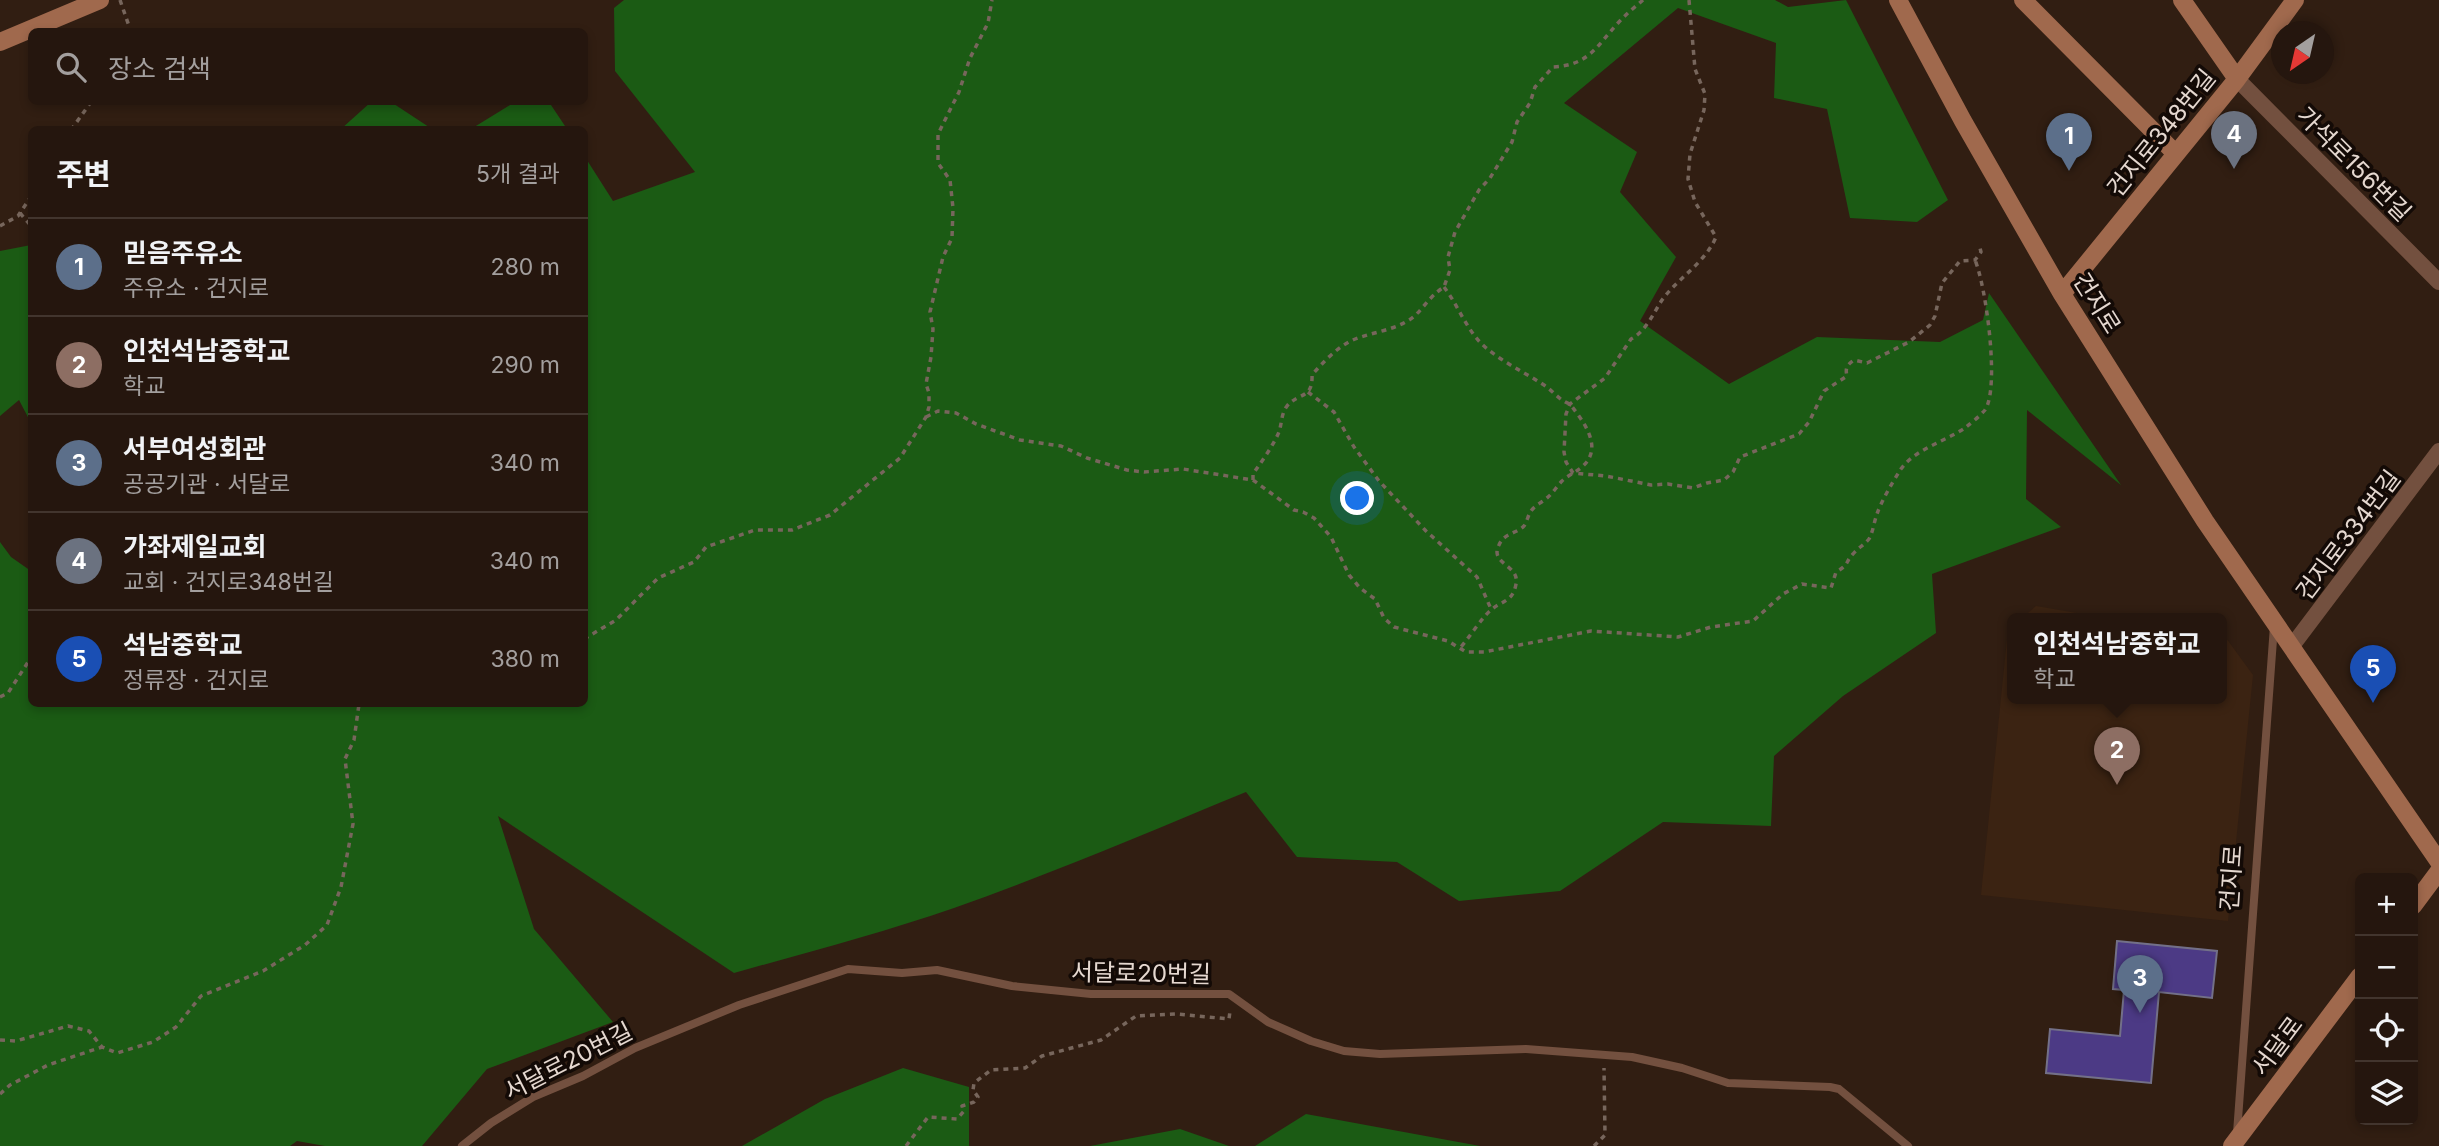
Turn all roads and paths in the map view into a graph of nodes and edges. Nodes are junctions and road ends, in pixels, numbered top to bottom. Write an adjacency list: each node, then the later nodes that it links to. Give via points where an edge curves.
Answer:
1 (100, 0): 10 (street)
2 (120, 0): 11 (path)
3 (992, 0): 29 (path, via 988,23 938,134 938,163 950,180 952,238 930,312 933,330)
4 (1643, 0): 25 (path, via 1599,48 1571,66 1553,67 1535,87 1512,142 1455,232)
5 (1689, 0): 28 (path, via 1695,69 1705,94 1688,179 1695,202 1716,237 1701,261 1631,338 1605,378)
6 (1898, 0): 26 (street, 건지로)
7 (2023, 0): 17 (street)
8 (2182, 0): 14 (street)
9 (2295, 0): 14 (street, 건지로348번길)
10 (32, 28)
11 (129, 28)
12 (28, 30): 13 (street)
13 (0, 41)
14 (2236, 79): 17 (street, 건지로348번길); 24 (street, 가석로156번길)
15 (89, 105): 16 (path)
16 (74, 126)
17 (2176, 154): 26 (street, 건지로348번길)
18 (28, 201): 19 (path)
19 (20, 213): 20 (path); 21 (path)
20 (28, 223)
21 (0, 226)
22 (1979, 244): 23 (path, via 1982,252)
23 (1975, 260): 31 (path, via 1959,261 1942,283 1935,316 1921,334 1867,363 1854,360 1848,364 1847,376 1824,391 1798,434 1740,457 1724,480 1693,488); 37 (path, via 1991,333 1992,371 1986,408 1968,426 1901,468 1878,510 1870,538 1852,554 1847,566 1836,572 1831,588 1802,584 1752,621 1678,637 1591,631 1484,652)
24 (2439, 282)
25 (1444, 287): 27 (path, via 1432,294 1412,319 1356,338 1325,359 1312,375); 28 (path, via 1484,346)
26 (2062, 294): 34 (street, 건지로, via 2205,521)
27 (1308, 392): 32 (path, via 1283,412 1279,432); 33 (path, via 1329,406 1379,481 1477,578)
28 (1570, 404): 31 (path, via 1564,452); 31 (path, via 1592,445 1584,465)
29 (926, 417): 32 (path, via 938,411 956,413 1020,440 1061,446 1127,470 1183,469); 35 (path, via 900,458 830,515 792,530 755,530 706,547 694,562 658,578 616,620)
30 (2439, 451): 36 (street, 건지로334번길)
31 (1573, 473): 33 (path, via 1532,509 1524,526 1499,544 1499,561 1509,566 1516,584 1507,601)
32 (1253, 480): 37 (path, via 1294,510 1314,518 1331,537 1349,575 1375,600 1394,628 1448,640)
33 (1491, 609): 37 (path)
34 (2275, 621): 36 (street, 건지로); 50 (lane, 건지로)
35 (588, 637)
36 (2292, 646): 41 (street, 건지로)
37 (1460, 648)
38 (28, 662): 39 (path, via 8,693)
39 (0, 697)
40 (359, 707): 47 (path, via 354,740 345,759 354,824 341,887 327,925 263,971 201,996 176,1027 153,1042 117,1053)
41 (2439, 862)
42 (2439, 871): 43 (street)
43 (2418, 899)
44 (2355, 983): 50 (street, 서달로)
45 (1228, 994): 48 (lane, 서달로20번길, via 1268,1022 1343,1051 1526,1049); 51 (lane, 서달로20번길, via 1091,994 1012,986 937,970 848,969 740,1005 635,1048 533,1097); 52 (path, via 1229,1019 1136,1016 1101,1040 1042,1056 1025,1068 991,1070 974,1083 978,1097 962,1106 964,1111 957,1119 928,1117)
46 (0, 1040): 47 (path, via 16,1041 68,1026 89,1031)
47 (102, 1047): 49 (path, via 48,1065)
48 (1605, 1056): 53 (path, via 1605,1135); 54 (lane, 서달로20번길, via 1632,1057 1728,1083 1839,1089)
49 (0, 1094)
50 (2234, 1143)
51 (462, 1146)
52 (906, 1146)
53 (1594, 1146)
54 (1908, 1146)

